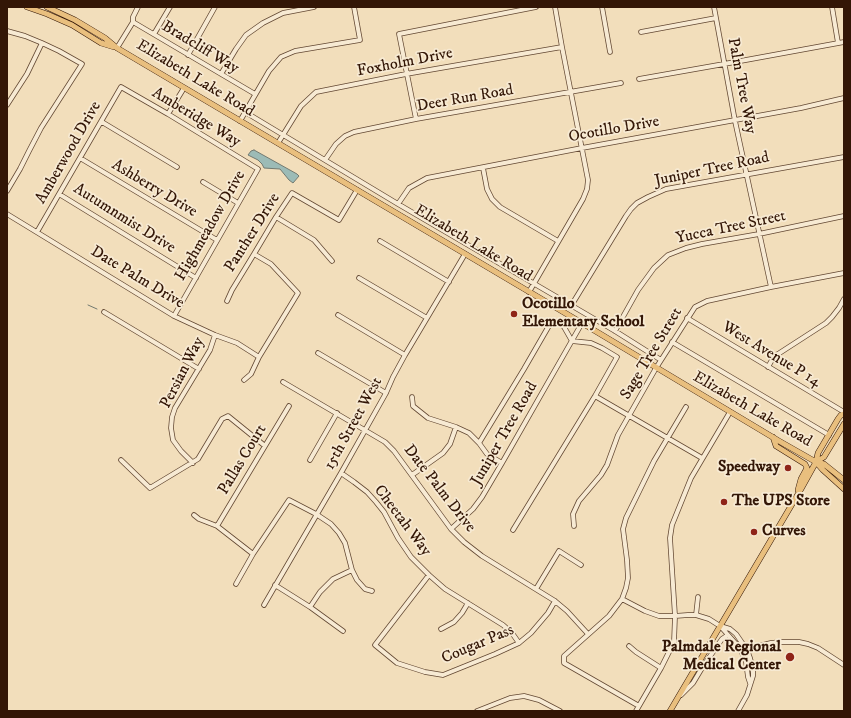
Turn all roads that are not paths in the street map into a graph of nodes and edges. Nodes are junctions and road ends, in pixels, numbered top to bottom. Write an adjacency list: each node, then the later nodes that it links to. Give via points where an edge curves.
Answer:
1 (27, 7): 22 (main road, Elizabeth Lake Road, via 59,19 101,43)
2 (47, 7): 22 (main road, Elizabeth Lake Road, via 75,20)
3 (138, 7): 14 (street)
4 (170, 7): 17 (street)
5 (216, 7): 24 (street)
6 (314, 7): 26 (street, via 283,13 257,27 246,35)
7 (354, 7): 33 (street, via 360,40 295,51 281,57)
8 (533, 7): 27 (street, via 399,34)
9 (556, 7): 21 (street)
10 (602, 7): 23 (street)
11 (714, 7): 13 (street, Palm Tree Way)
12 (832, 7): 20 (street)
13 (716, 18): 16 (street); 25 (street, Palm Tree Way)
14 (133, 22): 17 (street, Bradcliff Way); 22 (street)
15 (7, 31): 19 (street)
16 (640, 32)
17 (154, 34): 24 (street, Bradcliff Way)
18 (844, 42): 20 (street)
19 (42, 43): 35 (street, via 27,74); 54 (street, via 82,64 41,128)
20 (838, 43): 25 (street)
21 (562, 47): 27 (street, Foxholm Drive); 32 (street)
22 (117, 48): 31 (main road, Elizabeth Lake Road)
23 (610, 52)
24 (188, 55): 26 (street, Bradcliff Way)
25 (724, 64): 28 (street); 40 (street, Palm Tree Way)
26 (221, 74): 33 (street, Bradcliff Way)
27 (406, 74): 38 (street); 42 (street, Foxholm Drive, via 316,92 300,106)
28 (639, 80)
29 (621, 83): 32 (street, Deer Run Road)
30 (121, 87): 37 (street, Amberidge Way); 41 (street, Amberwood Drive)
31 (184, 88): 37 (street); 39 (main road, Elizabeth Lake Road)
32 (570, 92): 38 (street, Deer Run Road); 44 (street)
33 (255, 94): 36 (street)
34 (844, 98): 40 (street, Ocotillo Drive)
35 (7, 105)
36 (245, 112): 39 (street); 42 (street)
37 (168, 114): 50 (street, Amberidge Way)
38 (416, 120): 47 (street, Deer Run Road, via 354,132 336,144)
39 (240, 121): 43 (main road, Elizabeth Lake Road)
40 (735, 121): 44 (street, Ocotillo Drive); 51 (street, Palm Tree Way)
41 (102, 122): 46 (street, Amberwood Drive); 48 (street)
42 (283, 135): 43 (street, Foxholm Drive); 47 (street)
43 (278, 143): 53 (main road, Elizabeth Lake Road)
44 (582, 148): 49 (street, Ocotillo Drive); 65 (street, via 588,180 587,189)
45 (844, 157): 51 (street, Juniper Tree Road)
46 (80, 158): 55 (street, Amberwood Drive); 63 (street, Ashberry Drive)
47 (325, 160): 57 (street)
48 (177, 167)
49 (483, 168): 57 (street, Ocotillo Drive, via 427,178 409,188); 65 (street, via 487,189 500,207)
50 (258, 170): 56 (street, Highmeadow Drive)
51 (746, 174): 62 (street, Palm Tree Way); 78 (street, Juniper Tree Road, via 666,189 637,203 630,209 605,248)
52 (203, 182): 56 (street)
53 (357, 190): 60 (street, Panther Drive, via 339,220 292,193); 67 (main road, Elizabeth Lake Road)
54 (7, 191)
55 (59, 194): 61 (street, Amberwood Drive); 70 (street, Autumnmist Drive)
56 (238, 203): 63 (street, Highmeadow Drive)
57 (398, 204): 73 (street)
58 (7, 214): 61 (street, Date Palm Drive)
59 (844, 216): 62 (street, Yucca Tree Street)
60 (276, 217): 66 (street, Panther Drive); 68 (street, via 314,240)
61 (37, 232): 81 (street, Date Palm Drive)
62 (759, 234): 74 (street, Palm Tree Way); 85 (street, Yucca Tree Street, via 702,244 668,255 654,268 638,290)
63 (217, 240): 70 (street, Highmeadow Drive)
64 (380, 241): 72 (street)
65 (558, 241): 73 (street)
66 (254, 254): 77 (street, Panther Drive); 91 (street, via 271,264 298,293)
67 (465, 254): 72 (street, 15th Street West); 75 (main road, Elizabeth Lake Road)
68 (332, 261)
69 (844, 273): 74 (street, Sage Tree Street)
70 (196, 278): 81 (street, Highmeadow Drive)
71 (358, 278): 82 (street)
72 (449, 282): 82 (street, 15th Street West)
73 (534, 284): 75 (street); 78 (street)
74 (771, 287): 83 (street, Sage Tree Street, via 706,301 694,307)
75 (529, 292): 84 (main road, Elizabeth Lake Road)
76 (844, 299): 93 (street, via 826,323 778,354)
77 (227, 301)
78 (571, 306): 85 (street)
79 (104, 312): 95 (street)
80 (338, 315): 90 (street)
81 (174, 316): 86 (street, Date Palm Drive)
82 (427, 318): 90 (street, 15th Street West)
83 (687, 318): 88 (street, Sage Tree Street); 93 (street, West Avenue P 14)
84 (582, 323): 87 (street, Juniper Tree Road); 94 (main road, Elizabeth Lake Road)
85 (615, 331): 92 (street)
86 (215, 335): 91 (street, Date Palm Drive, via 237,343); 95 (street, Persian Way)
87 (572, 341): 99 (street, via 591,343 618,356); 113 (street, via 560,322 554,321 550,324); 120 (street, Juniper Tree Road)
88 (672, 342): 92 (street, Sage Tree Street); 110 (street)
89 (318, 353): 98 (street)
90 (405, 355): 98 (street, 15th Street West)
91 (259, 356): 96 (street, via 251,374)
92 (661, 360): 94 (street, Sage Tree Street)
93 (768, 367): 105 (street, West Avenue P 14)
94 (656, 368): 103 (main road, Elizabeth Lake Road); 106 (street, Sage Tree Street)
95 (199, 369): 119 (street, Persian Way, via 172,417 173,440)
96 (244, 380)
97 (283, 382): 104 (street, Date Palm Drive)
98 (386, 393): 109 (street, 15th Street West)
99 (595, 396): 106 (street); 131 (street)
100 (412, 397): 108 (street, via 413,406 428,418)
101 (289, 406): 114 (street, Pallas Court)
102 (686, 407): 112 (street)
103 (730, 412): 111 (main road, Elizabeth Lake Road); 115 (street)
104 (337, 413): 109 (street, Date Palm Drive); 117 (street)
105 (844, 413): 110 (main road)
106 (629, 415): 112 (street); 129 (street, Sage Tree Street, via 618,434 607,465 579,501 573,514)
107 (844, 424): 118 (main road, via 824,457)
108 (456, 427): 113 (street, via 470,433); 122 (street, via 450,444 443,453)
109 (365, 430): 121 (street, 15th Street West); 122 (street, Date Palm Drive, via 385,442)
110 (829, 435): 118 (main road)
111 (773, 437): 118 (main road, Elizabeth Lake Road); 125 (main road, via 776,446 805,464 807,468)
112 (667, 438): 115 (street); 141 (street, via 624,523 628,578)
113 (479, 443): 120 (street, via 487,454)
114 (265, 446): 119 (street, via 228,416 222,419 198,460); 128 (street, Pallas Court)
115 (702, 458): 147 (street, via 691,478 670,532)
116 (120, 460): 119 (street, via 150,488)
117 (310, 460)
118 (816, 462): 123 (main road, Elizabeth Lake Road, via 824,464); 124 (main road); 125 (main road)
119 (193, 463)
120 (502, 463): 130 (street, Juniper Tree Road, via 474,509)
121 (341, 473): 126 (street, 15th Street West); 135 (street, Cheetah Way, via 376,502 411,557)
122 (412, 475): 130 (street, Date Palm Drive)
123 (844, 480)
124 (844, 489)
125 (797, 496): 148 (main road)
126 (316, 514): 132 (street, via 289,500); 134 (street, via 339,533 345,543); 137 (street, 15th Street West)
127 (194, 515): 128 (street)
128 (217, 526): 132 (street)
129 (574, 526)
130 (451, 529): 138 (street, Date Palm Drive, via 482,556)
131 (513, 530)
132 (253, 554): 136 (street)
133 (581, 565): 138 (street, via 559,551)
134 (352, 570): 139 (street, via 365,589); 145 (street, via 333,579)
135 (429, 575): 143 (street, Cheetah Way, via 445,589); 153 (street, Cougar Pass, via 376,645 397,663 425,672 443,674)
136 (236, 584)
137 (275, 585): 144 (street, 15th Street West); 145 (street)
138 (536, 588): 142 (street, Date Palm Drive)
139 (372, 590)
140 (698, 598): 146 (street)
141 (622, 599): 147 (street, via 654,615); 151 (street, via 609,616)
142 (556, 601): 151 (street, Date Palm Drive); 153 (street, Cougar Pass, via 532,633)
143 (468, 603): 149 (street, via 454,622); 153 (street, Cheetah Way, via 503,625)
144 (264, 605)
145 (310, 607): 150 (street)
146 (696, 615): 147 (street); 148 (street)
147 (675, 616): 158 (street, via 674,642)
148 (720, 626): 152 (street); 155 (street, via 736,634); 160 (main road)
149 (441, 629)
150 (343, 631)
151 (588, 634): 162 (street, via 564,656 564,663)
152 (728, 635): 156 (street); 160 (street, via 722,639 693,683)
153 (519, 643)
154 (629, 646): 158 (street)
155 (747, 650): 156 (street); 157 (street, via 771,643 799,642 818,648); 159 (street, via 753,669)
156 (742, 653): 159 (street)
157 (844, 665)
158 (661, 668): 162 (street)
159 (750, 684): 168 (street)
160 (677, 698): 167 (main road)
161 (487, 706): 163 (street); 164 (street); 165 (street, via 524,696 539,700)
162 (639, 706): 166 (street)
163 (477, 711)
164 (490, 711)
165 (560, 711)
166 (636, 711)
167 (670, 711)
168 (738, 711)

